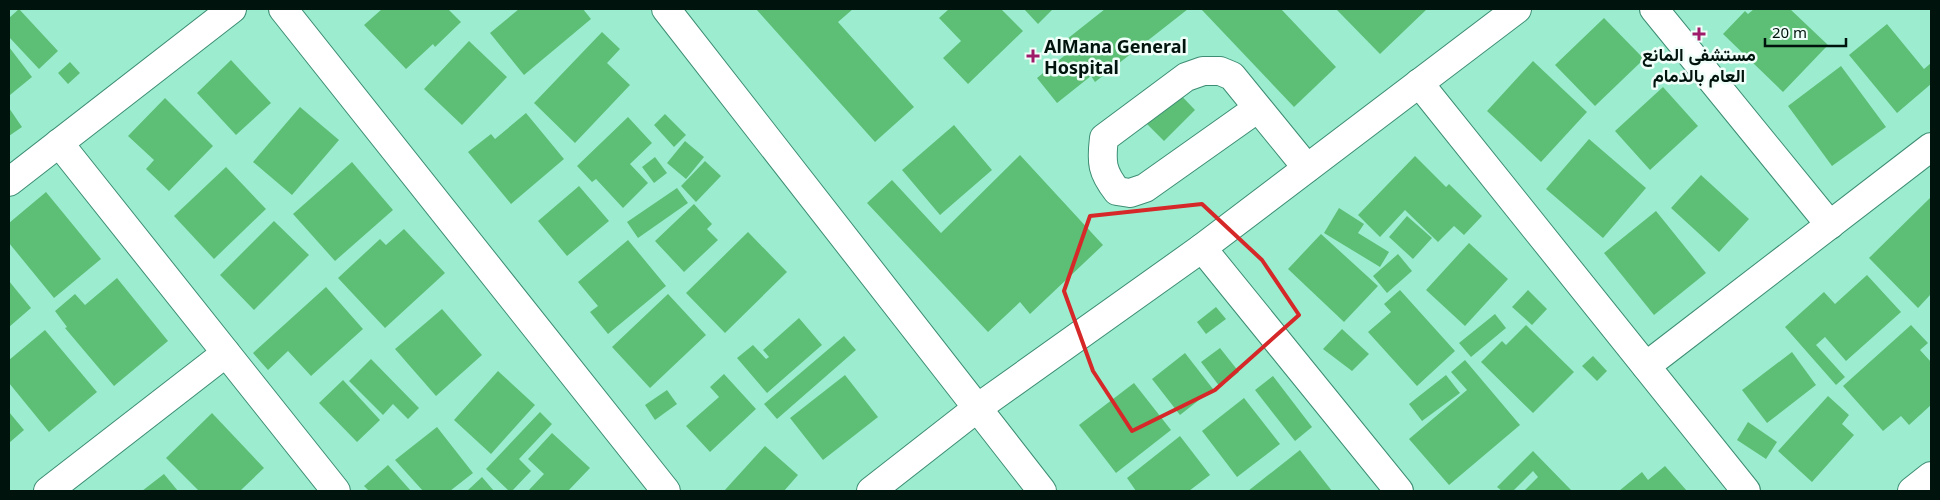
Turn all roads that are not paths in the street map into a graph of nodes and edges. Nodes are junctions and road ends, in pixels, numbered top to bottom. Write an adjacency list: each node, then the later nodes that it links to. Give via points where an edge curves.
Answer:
1 (232, 9): 8 (street)
2 (283, 9): 20 (street)
3 (666, 9): 16 (street)
4 (1517, 9): 6 (street)
5 (1654, 9): 12 (street)
6 (1419, 83): 10 (street); 15 (street)
7 (1258, 108): 7 (street, via 1232,76 1203,70 1186,77 1104,138 1105,176 1117,191 1130,193 1145,188); 10 (street)
8 (59, 143): 11 (street); 14 (street)
9 (1931, 147): 12 (street)
10 (1307, 168): 13 (street)
11 (9, 182)
12 (1830, 225): 15 (street)
13 (1202, 248): 16 (street); 23 (street)
14 (226, 353): 18 (street); 19 (street)
15 (1646, 366): 24 (street)
16 (976, 409): 21 (street); 22 (street)
17 (1931, 476): 25 (street)
18 (48, 491)
19 (336, 491)
20 (666, 491)
21 (872, 491)
22 (1042, 491)
23 (1399, 491)
24 (1746, 491)
25 (1912, 491)

